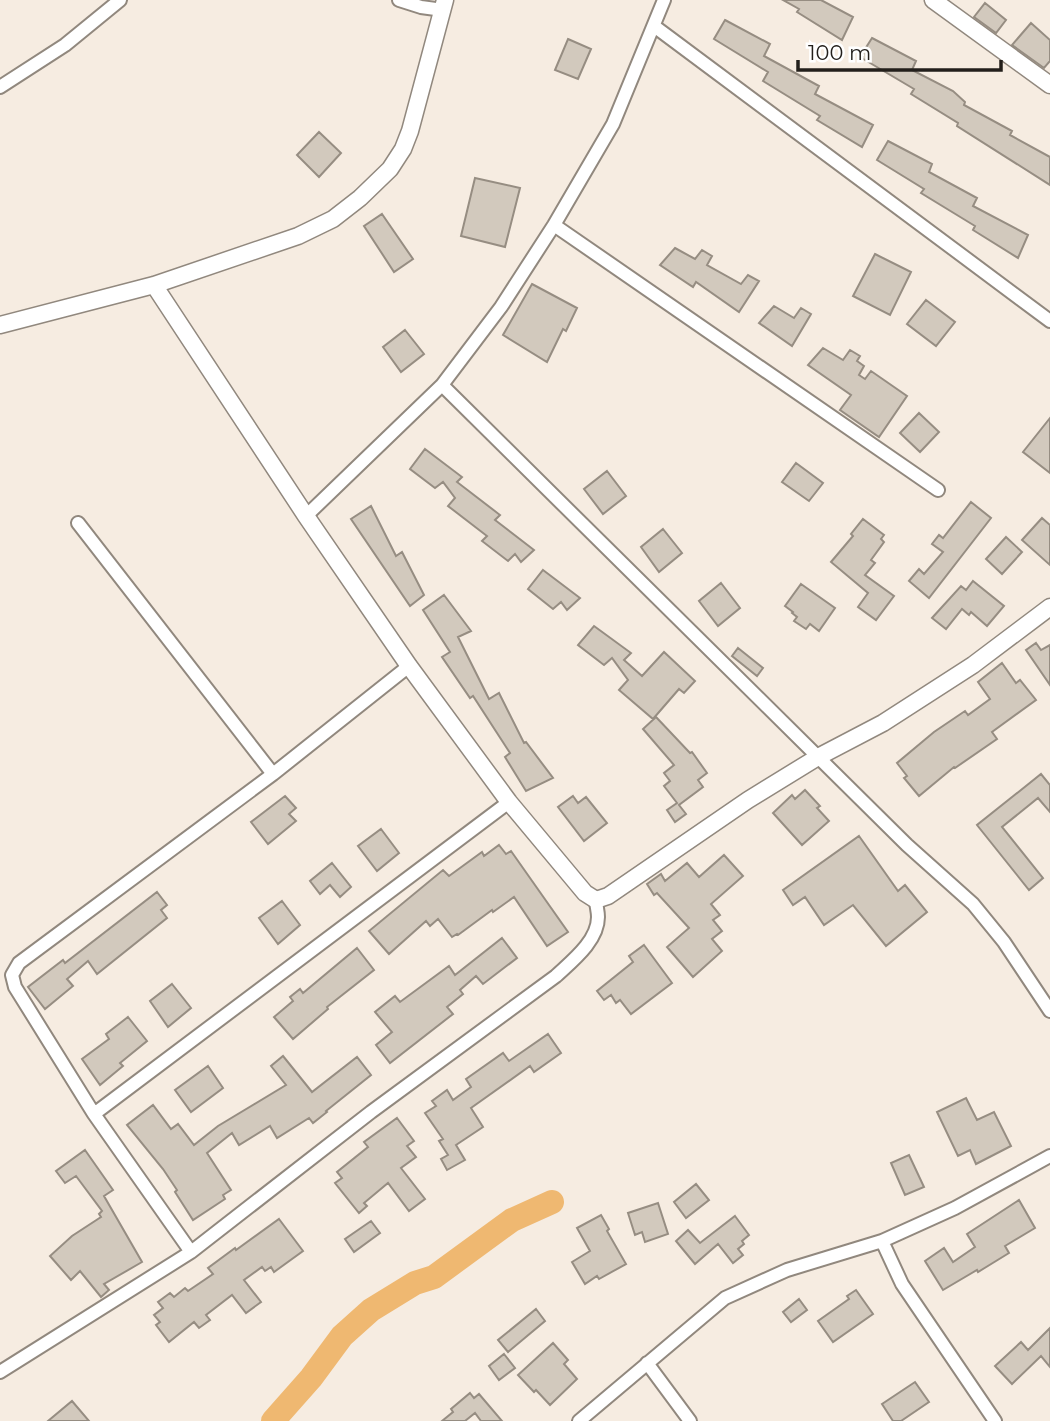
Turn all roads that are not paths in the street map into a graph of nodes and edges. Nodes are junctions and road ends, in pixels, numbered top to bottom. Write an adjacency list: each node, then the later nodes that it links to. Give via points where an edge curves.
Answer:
1 (120, 0): 8 (street, via 65,45)
2 (399, 0): 5 (street, via 421,7)
3 (664, 0): 6 (street)
4 (933, 0): 7 (street)
5 (444, 5): 10 (street, via 403,149 360,198 333,219 298,236)
6 (654, 26): 9 (street, via 613,124); 11 (street)
7 (1050, 85)
8 (0, 88)
9 (554, 225): 13 (street, via 501,307); 14 (street)
10 (154, 285): 12 (street); 15 (street)
11 (1050, 321)
12 (0, 325)
13 (442, 385): 15 (street); 19 (street)
14 (938, 490)
15 (306, 516): 18 (street)
16 (78, 523): 20 (street)
17 (1050, 607): 19 (street, via 973,665 883,723)
18 (409, 666): 20 (street); 21 (street)
19 (818, 757): 22 (street); 23 (street, via 973,904)
20 (273, 774): 24 (street, via 19,962 12,975 15,987)
21 (509, 802): 22 (street); 24 (street)
22 (596, 900): 27 (street, via 595,934 556,976)
23 (1050, 1011)
24 (94, 1114): 27 (street)
25 (1050, 1156): 26 (street, via 955,1208)
26 (882, 1241): 28 (street, via 787,1270 725,1298); 32 (street, via 902,1284)
27 (191, 1252): 29 (street)
28 (647, 1363): 30 (street); 31 (street)
29 (0, 1372)
30 (579, 1421)
31 (690, 1421)
32 (995, 1421)

